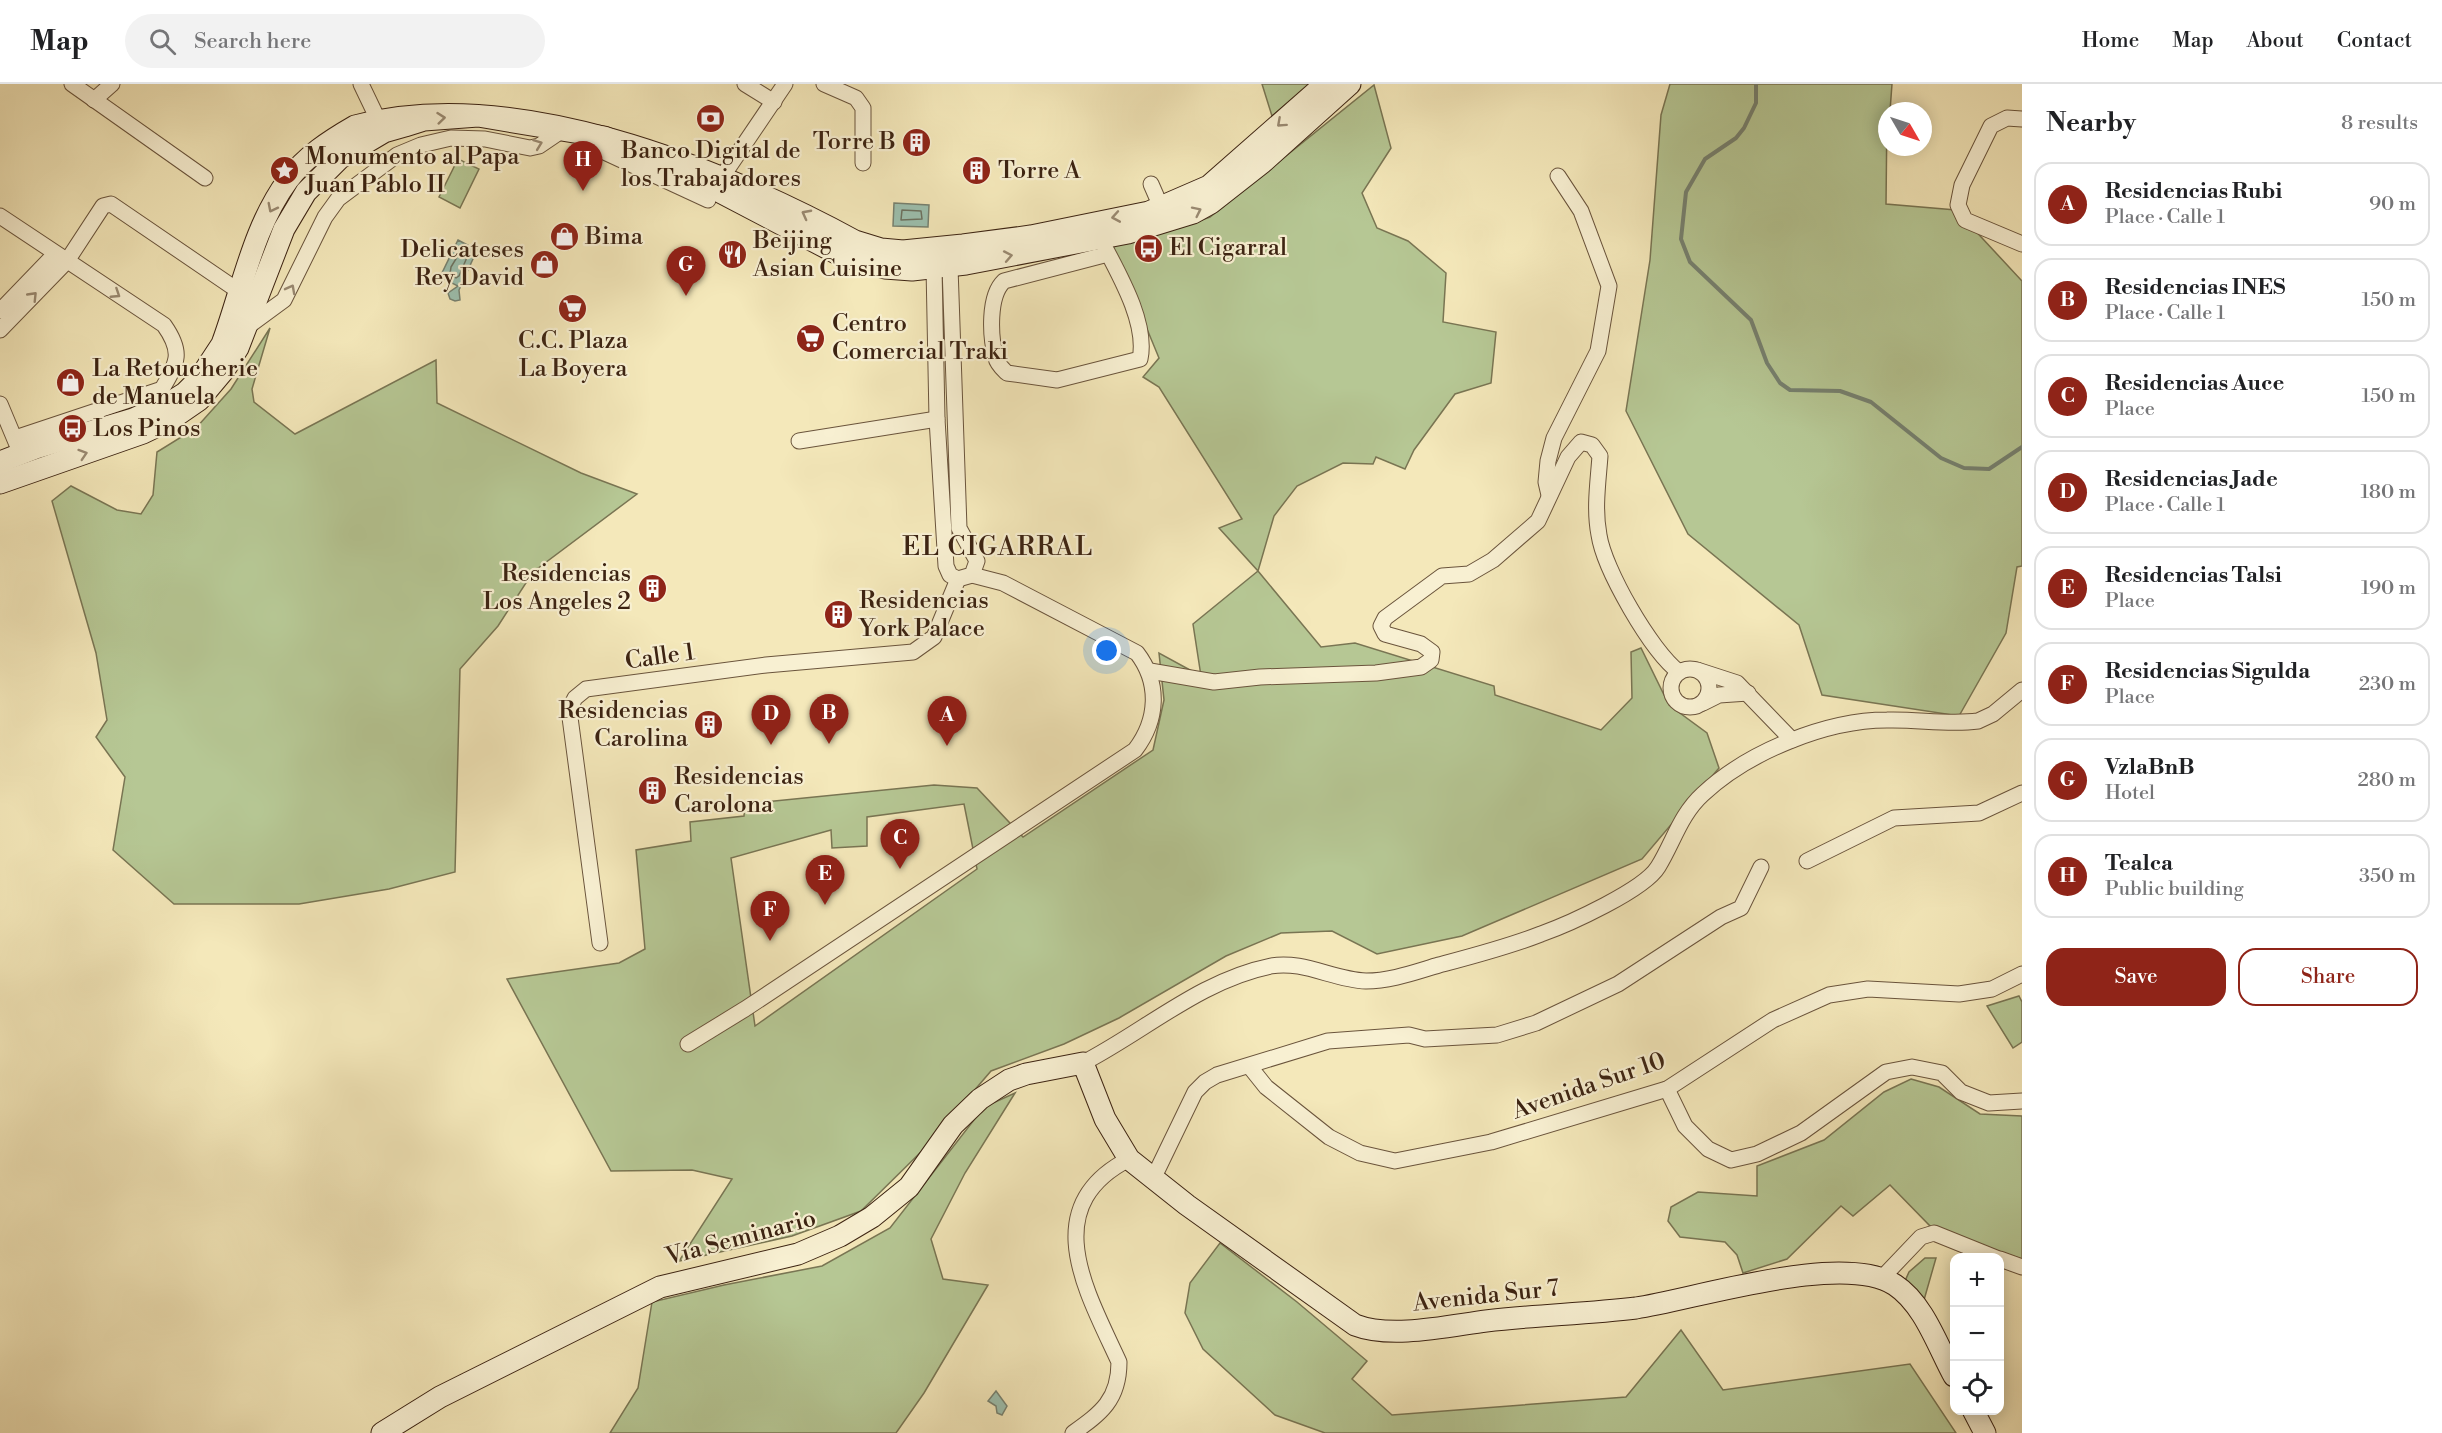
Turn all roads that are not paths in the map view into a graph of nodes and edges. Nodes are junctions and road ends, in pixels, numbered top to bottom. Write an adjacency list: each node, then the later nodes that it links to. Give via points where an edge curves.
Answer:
1 (72, 84): 9 (street)
2 (112, 84): 9 (street)
3 (361, 84): 12 (street)
4 (745, 84): 10 (street)
5 (785, 84): 10 (street)
6 (824, 84): 14 (street, via 856,98 863,108)
7 (1325, 84): 19 (main road, one-way to 19, via 1217,180 1189,197)
8 (1350, 84): 22 (main road, one-way to 8, via 1211,203)
9 (94, 100): 16 (street)
10 (774, 102): 18 (street)
11 (2022, 119): 21 (street, via 2007,118 1991,126 1962,185 1958,205 1965,220)
12 (380, 124): 13 (main road, one-way to 13, via 478,116 523,126); 18 (main road, via 421,101 471,95 526,102 593,116 658,138); 26 (main road, one-way to 26, via 317,149 288,180 262,226); 28 (main road, via 322,174 294,210)
13 (564, 129): 18 (main road, via 627,146); 28 (street, one-way to 13, via 284,300 338,199 397,155 451,138 485,139 530,148)
14 (863, 163)
15 (1558, 176): 36 (street, via 1581,211 1609,286 1598,351 1554,438 1546,482)
16 (205, 178)
17 (1151, 184): 19 (street)
18 (716, 187): 23 (main road, one-way to 18, via 881,249); 25 (main road, via 842,256 885,268)
19 (1161, 207): 23 (main road, one-way to 23, via 1031,236)
20 (0, 216): 24 (street)
21 (2022, 244)
22 (1104, 246): 22 (street, via 1004,281 995,289 996,360 1007,373 1057,380 1140,359 1143,344 1138,324); 25 (main road, one-way to 22)
23 (940, 247): 25 (street)
24 (61, 258): 26 (street, via 103,206 111,204); 27 (street); 29 (street, one-way to 24); 34 (street, one-way to 34, via 164,325 176,342 175,367 162,389)
25 (942, 267): 31 (street); 37 (street)
26 (240, 292): 34 (main road, via 213,360 185,393 133,419)
27 (0, 311)
28 (247, 327): 34 (main road, one-way to 28, via 110,445 170,420 210,389)
29 (0, 330)
30 (0, 404): 32 (street)
31 (937, 419): 33 (street); 37 (street)
32 (3, 423): 34 (street)
33 (799, 441)
34 (21, 455): 35 (main road)
35 (1, 476)
36 (1549, 495): 40 (street, via 1538,521 1493,560 1469,574 1442,576 1385,618 1381,626 1385,633 1421,644 1432,652 1431,660 1421,667 1214,682); 41 (street, via 1573,449 1581,442 1592,445 1600,456 1596,511 1602,551 1656,650)
37 (952, 529): 38 (street, via 976,561); 38 (street, via 946,566 950,575)
38 (965, 577): 40 (street, via 1003,584 1128,647); 49 (street, Calle 1, via 934,637 913,652 766,665 586,689 575,698 569,710)
39 (1697, 670): 41 (street); 43 (street, via 1737,683); 44 (street, via 1709,685)
40 (1150, 671): 51 (street, via 1150,724 1135,750)
41 (1679, 672): 44 (street, via 1671,682 1675,700 1691,707)
42 (2022, 690): 45 (street, via 1978,721 1850,723)
43 (1748, 693): 44 (street, via 1719,695); 45 (street)
44 (1702, 703)
45 (1792, 740): 52 (street, via 1701,795 1680,821 1658,868 1640,885 1571,921 1511,944 1396,978 1365,981 1291,965 1241,975 1160,1016)
46 (2022, 793): 47 (street, via 1979,813 1894,818)
47 (1807, 861)
48 (1761, 867): 53 (street, via 1741,908 1618,984 1536,1023 1497,1035 1425,1039 1409,1035 1328,1041)
49 (600, 943)
50 (2022, 974): 54 (street, Avenida Sur 10, via 1992,989 1959,994 1868,988 1829,995 1773,1020)
51 (688, 1044)
52 (1083, 1063): 56 (main road, Avenida Sur 7, via 1105,1119); 64 (main road, Vía Seminario, via 1026,1074 980,1099 953,1125 909,1187 872,1217 840,1236 798,1254 660,1287 440,1397)
53 (1250, 1067): 54 (street, Avenida Sur 10, via 1266,1087 1329,1137 1360,1153 1395,1161 1491,1142); 57 (street, via 1217,1075 1195,1092)
54 (1666, 1089): 55 (street, via 1685,1126 1708,1149 1731,1160 1757,1154 1801,1133 1886,1072 1912,1067 1942,1073 1961,1092 1989,1103)
55 (2022, 1101)
56 (1129, 1159): 57 (main road, Avenida Sur 7); 65 (street, via 1110,1168 1089,1190 1076,1228 1075,1246 1082,1279 1119,1362 1119,1375 1100,1414)
57 (1154, 1179): 61 (main road, Avenida Sur 7, via 1355,1325 1370,1331 1612,1311 1764,1281 1829,1275)
58 (1985, 1253): 61 (street, via 1934,1233 1921,1237)
59 (2004, 1260): 60 (street)
60 (2022, 1266)
61 (1881, 1279): 62 (main road, Avenida Sur 7, via 1905,1293 1920,1311)
62 (1950, 1368)
63 (1976, 1415): 66 (main road)
64 (382, 1433)
65 (1073, 1433)
66 (1985, 1433)

